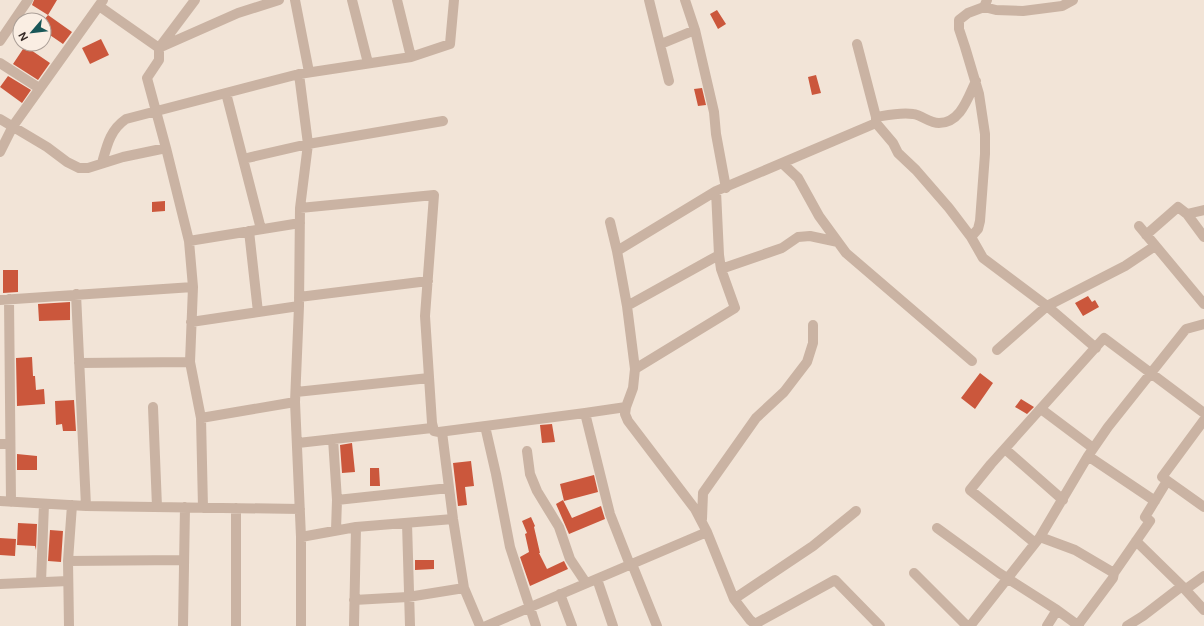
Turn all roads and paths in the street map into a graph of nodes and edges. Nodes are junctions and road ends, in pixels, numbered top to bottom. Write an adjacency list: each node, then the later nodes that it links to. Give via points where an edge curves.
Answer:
1 (28, 0): 14 (street)
2 (195, 0): 17 (street)
3 (279, 0): 17 (street, via 238,13)
4 (295, 0): 21 (street)
5 (352, 0): 20 (street)
6 (398, 0): 18 (street)
7 (454, 0): 18 (street, via 450,44)
8 (649, 0): 15 (street)
9 (685, 0): 13 (street)
10 (1073, 0): 12 (street, via 1062,6 1023,11 996,10)
11 (101, 3): 17 (street); 24 (street)
12 (986, 4): 23 (street, via 968,12 959,20 959,29)
13 (695, 30): 15 (street); 37 (street, via 714,112)
14 (0, 40)
15 (661, 44): 22 (street)
16 (857, 44): 28 (street)
17 (159, 48): 26 (street, via 159,60 147,78)
18 (411, 57): 20 (street)
19 (0, 62): 24 (street)
20 (368, 63): 21 (street)
21 (304, 73): 25 (street); 31 (street)
22 (669, 81)
23 (976, 81): 28 (street, via 960,113 953,119 940,123 908,114); 48 (street, via 985,134 985,154 980,221)
24 (39, 88): 30 (street)
25 (226, 93): 26 (street); 34 (street)
26 (156, 112): 32 (street); 35 (street, via 126,119 118,125 107,144)
27 (0, 118): 30 (street)
28 (876, 120): 36 (street); 48 (street, via 898,153 932,188)
29 (444, 121): 31 (street)
30 (13, 126): 33 (street); 35 (street, via 79,168)
31 (308, 144): 34 (street); 39 (street)
32 (166, 148): 35 (street); 50 (street)
33 (0, 152)
34 (243, 159): 45 (street)
35 (102, 163)
36 (782, 163): 37 (street); 51 (street, via 798,178 819,216)
37 (726, 188): 38 (street)
38 (716, 191): 53 (street); 54 (street)
39 (300, 208): 43 (street); 56 (street, via 434,195)
40 (1204, 210): 41 (street)
41 (1187, 214): 47 (street, via 1178,207); 49 (street)
42 (610, 222): 53 (street)
43 (300, 223): 45 (street); 60 (street)
44 (1138, 226): 47 (street)
45 (261, 229): 46 (street)
46 (249, 231): 50 (street); 64 (street)
47 (1146, 234): 52 (street)
48 (971, 237): 63 (street, via 983,258)
49 (1204, 237)
50 (189, 241): 57 (street)
51 (838, 242): 55 (street, via 810,236 798,237 782,248); 70 (street, via 846,253)
52 (1156, 246): 61 (street); 63 (street, via 1125,266)
53 (618, 251): 62 (street)
54 (720, 255): 55 (street); 62 (street)
55 (721, 269): 73 (street, via 735,308)
56 (428, 280): 60 (street); 75 (street, via 426,316)
57 (193, 287): 58 (street); 65 (street)
58 (76, 294): 59 (street); 72 (street)
59 (5, 300): 76 (street)
60 (299, 301): 64 (street); 77 (street)
61 (1204, 304)
62 (627, 306): 73 (street)
63 (1047, 306): 68 (street); 69 (street)
64 (258, 312): 65 (street)
65 (191, 322): 71 (street)
66 (1204, 324): 74 (street, via 1186,330)
67 (813, 325): 111 (street, via 813,342 807,362 784,392 756,418 703,493)
68 (1096, 348): 74 (street, via 1104,338); 80 (street)
69 (997, 350)
70 (972, 361)
71 (190, 362): 72 (street); 83 (street)
72 (80, 363): 102 (street)
73 (636, 369): 79 (street)
74 (1151, 374): 82 (street); 92 (street)
75 (429, 378): 77 (street); 86 (street)
76 (5, 389): 89 (street)
77 (296, 397): 83 (street); 88 (street)
78 (153, 407): 103 (street)
79 (626, 407): 81 (street); 111 (street, via 628,421)
80 (1041, 409): 90 (street); 92 (street)
81 (585, 413): 85 (street); 122 (street, via 610,514)
82 (1204, 413)
83 (201, 418): 106 (street)
84 (1204, 420): 93 (street, via 1162,477)
85 (485, 426): 86 (street); 138 (street, via 510,547)
86 (437, 430): 87 (street); 94 (street)
87 (332, 439): 88 (street); 95 (street)
88 (298, 443): 108 (street)
89 (5, 444): 99 (street)
90 (1005, 449): 96 (street); 118 (street, via 970,490)
91 (527, 452): 130 (street, via 530,474 537,491 559,527 570,559)
92 (1091, 452): 96 (street); 97 (street)
93 (1167, 481): 97 (street); 104 (street)
94 (449, 488): 95 (street); 110 (street)
95 (337, 500): 115 (street)
96 (1062, 500): 118 (street)
97 (1155, 501): 119 (street, via 1145,517 1150,521)
98 (0, 502): 99 (street)
99 (11, 502): 100 (street)
100 (44, 504): 101 (street); 129 (street)
101 (72, 506): 102 (street); 121 (street)
102 (86, 506): 103 (street)
103 (157, 507): 105 (street)
104 (1204, 507)
105 (185, 508): 106 (street); 120 (street)
106 (203, 508): 107 (street)
107 (236, 508): 108 (street); 144 (street)
108 (300, 509): 117 (street)
109 (856, 511): 136 (street, via 813,546)
110 (453, 519): 112 (street); 132 (street)
111 (702, 520): 116 (street)
112 (407, 523): 113 (street); 135 (street)
113 (356, 527): 115 (street); 137 (street)
114 (937, 528): 126 (street)
115 (336, 530): 117 (street)
116 (707, 532): 122 (street); 136 (street)
117 (301, 537): 145 (street)
118 (1038, 540): 124 (street, via 1075,550); 126 (street)
119 (1136, 541): 124 (street); 133 (street)
120 (183, 560): 121 (street); 143 (street)
121 (68, 561): 128 (street)
122 (631, 564): 127 (street); 153 (street)
123 (914, 573): 155 (street)
124 (1114, 573): 157 (street)
125 (1204, 576): 133 (street)
126 (1007, 577): 139 (street); 155 (street)
127 (597, 579): 130 (street); 152 (street)
128 (68, 581): 129 (street); 142 (street)
129 (41, 582): 131 (street)
130 (586, 583): 134 (street)
131 (0, 584)
132 (464, 588): 135 (street); 148 (street)
133 (1184, 588): 140 (street); 158 (street)
134 (560, 594): 138 (street); 151 (street)
135 (408, 597): 137 (street); 147 (street)
136 (734, 599): 141 (street)
137 (354, 600): 146 (street)
138 (530, 607): 149 (street); 150 (street)
139 (1058, 610): 156 (street); 157 (street)
140 (1204, 610)
141 (756, 625): 154 (street, via 835,580)
142 (69, 626)
143 (183, 626)
144 (236, 626)
145 (301, 626)
146 (354, 626)
147 (410, 626)
148 (480, 626)
149 (486, 626)
150 (536, 626)
151 (572, 626)
152 (613, 626)
153 (657, 626)
154 (880, 626)
155 (968, 626)
156 (1047, 626)
157 (1078, 626)
158 (1127, 626)

